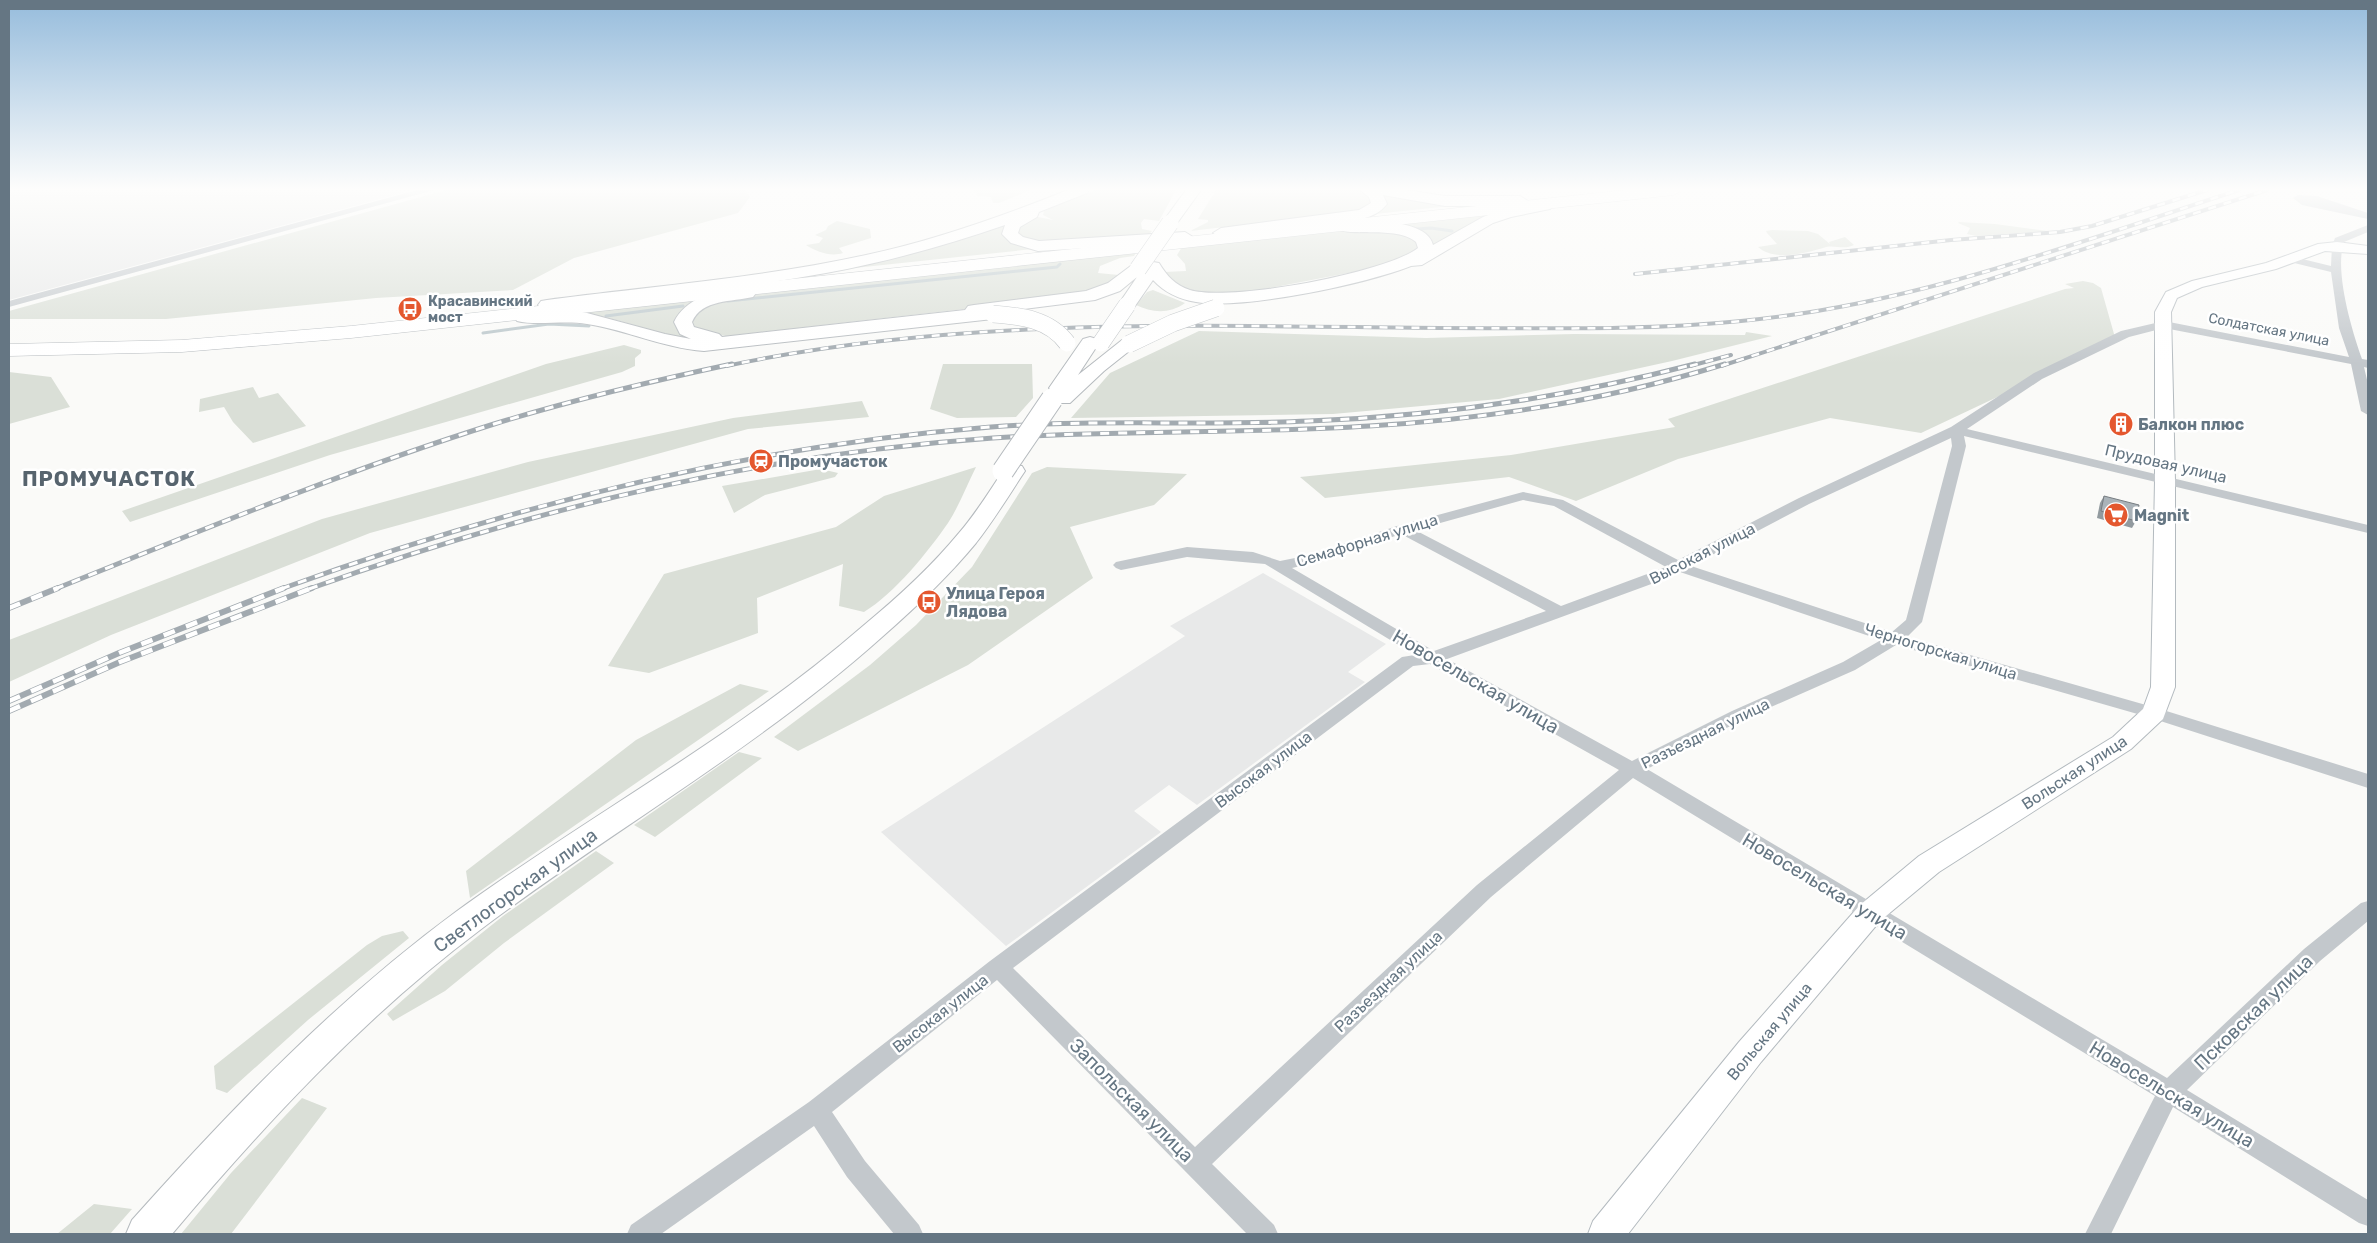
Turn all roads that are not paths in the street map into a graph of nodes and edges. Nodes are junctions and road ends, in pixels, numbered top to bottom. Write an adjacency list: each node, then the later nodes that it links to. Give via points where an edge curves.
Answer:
1 (215, 248): 16 (street)
2 (911, 248): 17 (main road, via 866,260 766,278)
3 (1009, 248): 17 (highway)
4 (1136, 248): 15 (highway)
5 (1162, 248): 13 (main road, bridge)
6 (1426, 248): 13 (main road, via 1416,258 1386,269 1230,298 1205,298 1178,292)
7 (1440, 248): 25 (main road, bridge, via 1391,271 1216,308 1173,323 1129,344)
8 (2323, 248): 12 (street, Вольская улица)
9 (2337, 248): 14 (street)
10 (2353, 248): 11 (street, Вольская улица)
11 (2368, 250)
12 (2290, 259): 14 (street); 20 (street, Вольская улица, via 2174,292 2166,302)
13 (1146, 268): 15 (main road, via 1103,292 1043,303 738,337 698,335 683,326 684,318 692,308 722,296); 25 (main road, bridge)
14 (2336, 270): 24 (street, via 2347,339)
15 (899, 273): 18 (highway)
16 (9, 304)
17 (540, 306): 22 (highway, via 244,334 108,340)
18 (512, 315): 19 (main road); 21 (highway)
19 (458, 324): 21 (main road, via 359,335); 25 (main road, bridge, via 571,316 666,341 704,345 959,316 993,314 1021,317 1059,332 1067,343 1067,360)
20 (2164, 324): 24 (street, Солдатская улица); 27 (street, via 2125,334 2038,376); 28 (street, Вольская улица)
21 (275, 339): 23 (highway, via 142,348)
22 (9, 340)
23 (9, 350)
24 (2362, 363): 26 (street)
25 (1057, 399): 48 (main road, Светлогорская улица, via 976,527 920,588 855,648 786,702 467,921 405,970 342,1026 230,1137)
26 (2368, 411)
27 (1956, 430): 28 (street, Прудовая улица); 34 (street, Высокая улица, via 1804,501); 36 (street, Разъездная улица, via 1959,446 1914,622)
28 (2165, 481): 31 (street, Прудовая улица); 38 (street, Вольская улица, via 2163,687)
29 (1523, 496): 30 (street, Семафорная улица); 34 (street, Черногорская улица, via 1558,503)
30 (1402, 528): 33 (street, Семафорная улица, via 1313,559); 35 (street)
31 (2368, 529)
32 (1121, 565): 33 (street, Семафорная улица, via 1187,552 1253,557)
33 (1277, 566): 37 (street, Новосельская улица)
34 (1678, 566): 35 (street, Высокая улица, via 1660,576); 36 (street, Черногорская улица)
35 (1560, 612): 37 (street, Высокая улица)
36 (1896, 638): 38 (street, Черногорская улица, via 1928,650); 39 (street, Разъездная улица, via 1849,666 1738,715)
37 (1433, 658): 39 (street, Новосельская улица); 43 (street, Высокая улица, via 1408,661)
38 (2154, 713): 40 (street, Черногорская улица); 42 (street, Вольская улица, via 2122,743 1929,864)
39 (1632, 769): 42 (street, Новосельская улица); 46 (street, Разъездная улица, via 1484,891)
40 (2368, 781)
41 (2368, 908): 44 (street, Псковская улица, via 2312,955)
42 (1870, 913): 44 (street, Новосельская улица); 52 (street, Вольская улица, via 1750,1052)
43 (998, 967): 45 (street, Высокая улица); 46 (street, Запольская улица)
44 (2169, 1092): 47 (street, Новосельская улица); 53 (street, Псковская улица)
45 (817, 1110): 49 (street, Высокая улица); 50 (street, via 856,1169)
46 (1195, 1163): 51 (street, Запольская улица)
47 (2368, 1214)
48 (146, 1234)
49 (640, 1234)
50 (910, 1234)
51 (1265, 1234)
52 (1606, 1234)
53 (2098, 1234)

